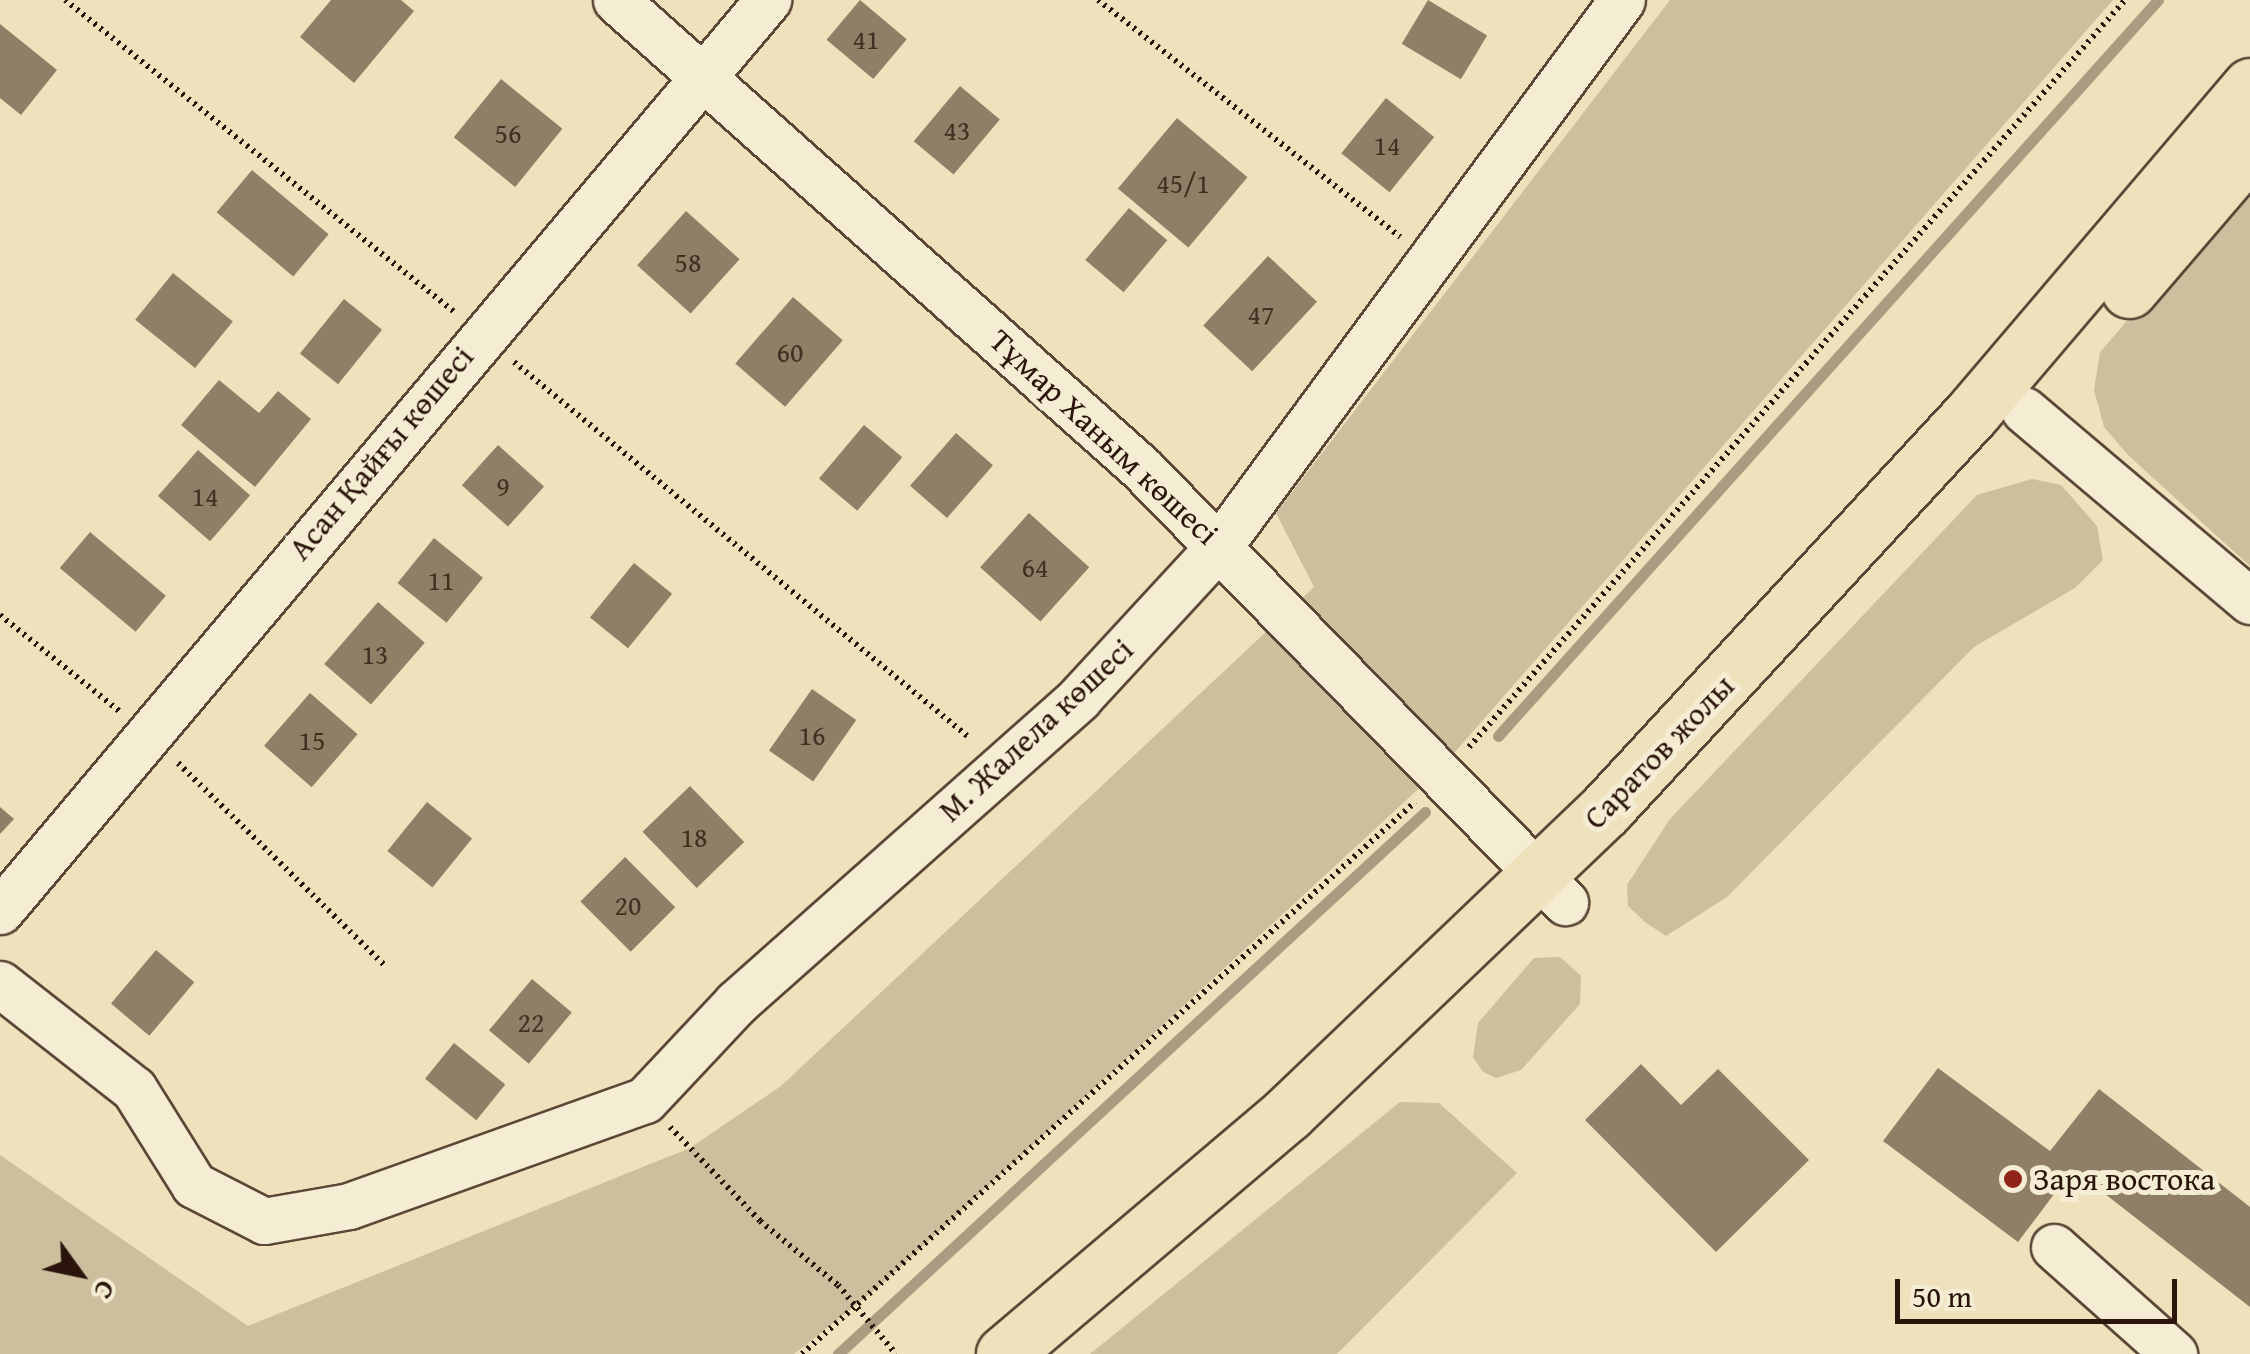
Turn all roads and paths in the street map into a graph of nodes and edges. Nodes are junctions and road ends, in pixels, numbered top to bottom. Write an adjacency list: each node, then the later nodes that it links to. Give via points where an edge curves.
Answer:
1 (65, 0): 11 (path)
2 (616, 0): 7 (street, Тұмар Ханым көшесі)
3 (768, 0): 7 (street, Асан Қайғы көшесі)
4 (1098, 0): 10 (path)
5 (1622, 0): 10 (street, М. Жалела көшесі)
6 (2125, 0): 18 (path)
7 (706, 75): 11 (street, Асан Қайғы көшесі); 13 (street, Тұмар Ханым көшесі)
8 (2250, 86): 19 (main road, Саратов жолы)
9 (2250, 149): 12 (main road, Саратов жолы)
10 (1432, 263): 13 (street, М. Жалела көшесі)
11 (481, 334): 16 (street, Асан Қайғы көшесі); 17 (path)
12 (2024, 410): 14 (street); 19 (main road, Саратов жолы)
13 (1220, 545): 17 (street, М. Жалела көшесі); 18 (street, Тұмар Ханым көшесі)
14 (2250, 601)
15 (0, 616): 16 (path)
16 (148, 734): 20 (street, Асан Қайғы көшесі); 21 (path)
17 (1003, 765): 23 (street, М. Жалела көшесі, via 736,1002)
18 (1446, 773): 19 (street, Тұмар Ханым көшесі); 25 (path)
19 (1552, 888): 28 (main road, Саратов жолы); 29 (main road, Саратов жолы, via 1388,1072)
20 (0, 911)
21 (386, 968)
22 (0, 984): 23 (street, М. Жалела көшесі, via 134,1088 194,1185 264,1220 349,1206)
23 (645, 1100): 25 (path)
24 (2054, 1247): 30 (street)
25 (859, 1309): 26 (path); 27 (path)
26 (802, 1354)
27 (896, 1354)
28 (1004, 1354)
29 (1063, 1354)
30 (2174, 1354)

